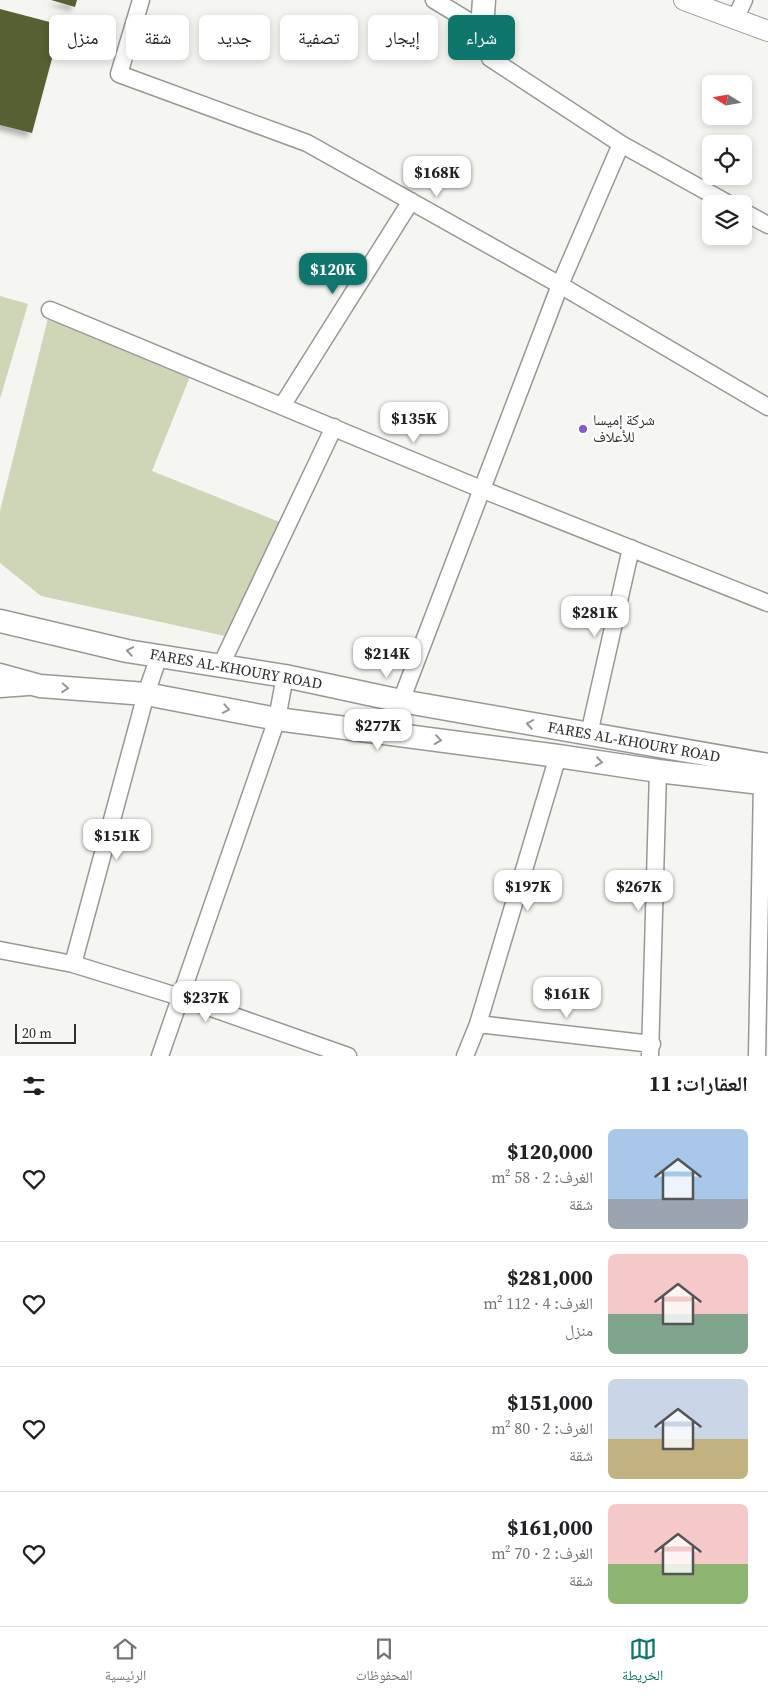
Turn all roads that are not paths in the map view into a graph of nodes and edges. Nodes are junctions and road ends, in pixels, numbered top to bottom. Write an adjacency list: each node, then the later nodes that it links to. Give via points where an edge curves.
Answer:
1 (141, 0): 13 (street, via 119,74 307,143)
2 (434, 0): 6 (street)
3 (484, 0): 7 (main road)
4 (684, 0): 8 (street)
5 (744, 0): 8 (street)
6 (459, 15)
7 (483, 15)
8 (735, 19): 9 (street)
9 (768, 31)
10 (493, 60): 11 (street)
11 (621, 144): 12 (street); 16 (street)
12 (713, 195)
13 (411, 201): 16 (street); 18 (street)
14 (752, 216): 15 (street)
15 (768, 225)
16 (560, 284): 19 (street); 21 (street)
17 (50, 310): 18 (street)
18 (282, 406): 20 (street)
19 (768, 407)
20 (334, 428): 21 (street); 26 (street)
21 (481, 488): 22 (street); 32 (street)
22 (631, 548): 23 (street); 34 (street)
23 (768, 603)
24 (0, 621): 25 (main road, FARES AL-KHOURY ROAD, one-way to 24)
25 (159, 656): 26 (main road, FARES AL-KHOURY ROAD); 31 (street)
26 (221, 666): 28 (main road, FARES AL-KHOURY ROAD)
27 (0, 675): 29 (main road, FARES AL-KHOURY ROAD)
28 (285, 676): 32 (main road, FARES AL-KHOURY ROAD); 33 (street)
29 (40, 686): 30 (street); 31 (main road, FARES AL-KHOURY ROAD, one-way to 31)
30 (0, 689)
31 (146, 694): 33 (main road, FARES AL-KHOURY ROAD, one-way to 33); 39 (street)
32 (401, 701): 34 (main road, FARES AL-KHOURY ROAD, one-way to 32)
33 (276, 719): 35 (main road, FARES AL-KHOURY ROAD, one-way to 35); 40 (street)
34 (589, 734): 37 (main road, FARES AL-KHOURY ROAD)
35 (558, 756): 36 (main road, FARES AL-KHOURY ROAD, one-way to 36); 41 (street)
36 (658, 771): 37 (main road, FARES AL-KHOURY ROAD); 42 (street)
37 (766, 777): 46 (street)
38 (0, 950): 39 (street)
39 (73, 964): 40 (street)
40 (180, 997): 43 (street); 44 (street)
41 (478, 1024): 42 (street); 45 (street)
42 (651, 1050)
43 (160, 1056)
44 (348, 1056)
45 (465, 1056)
46 (757, 1056)

